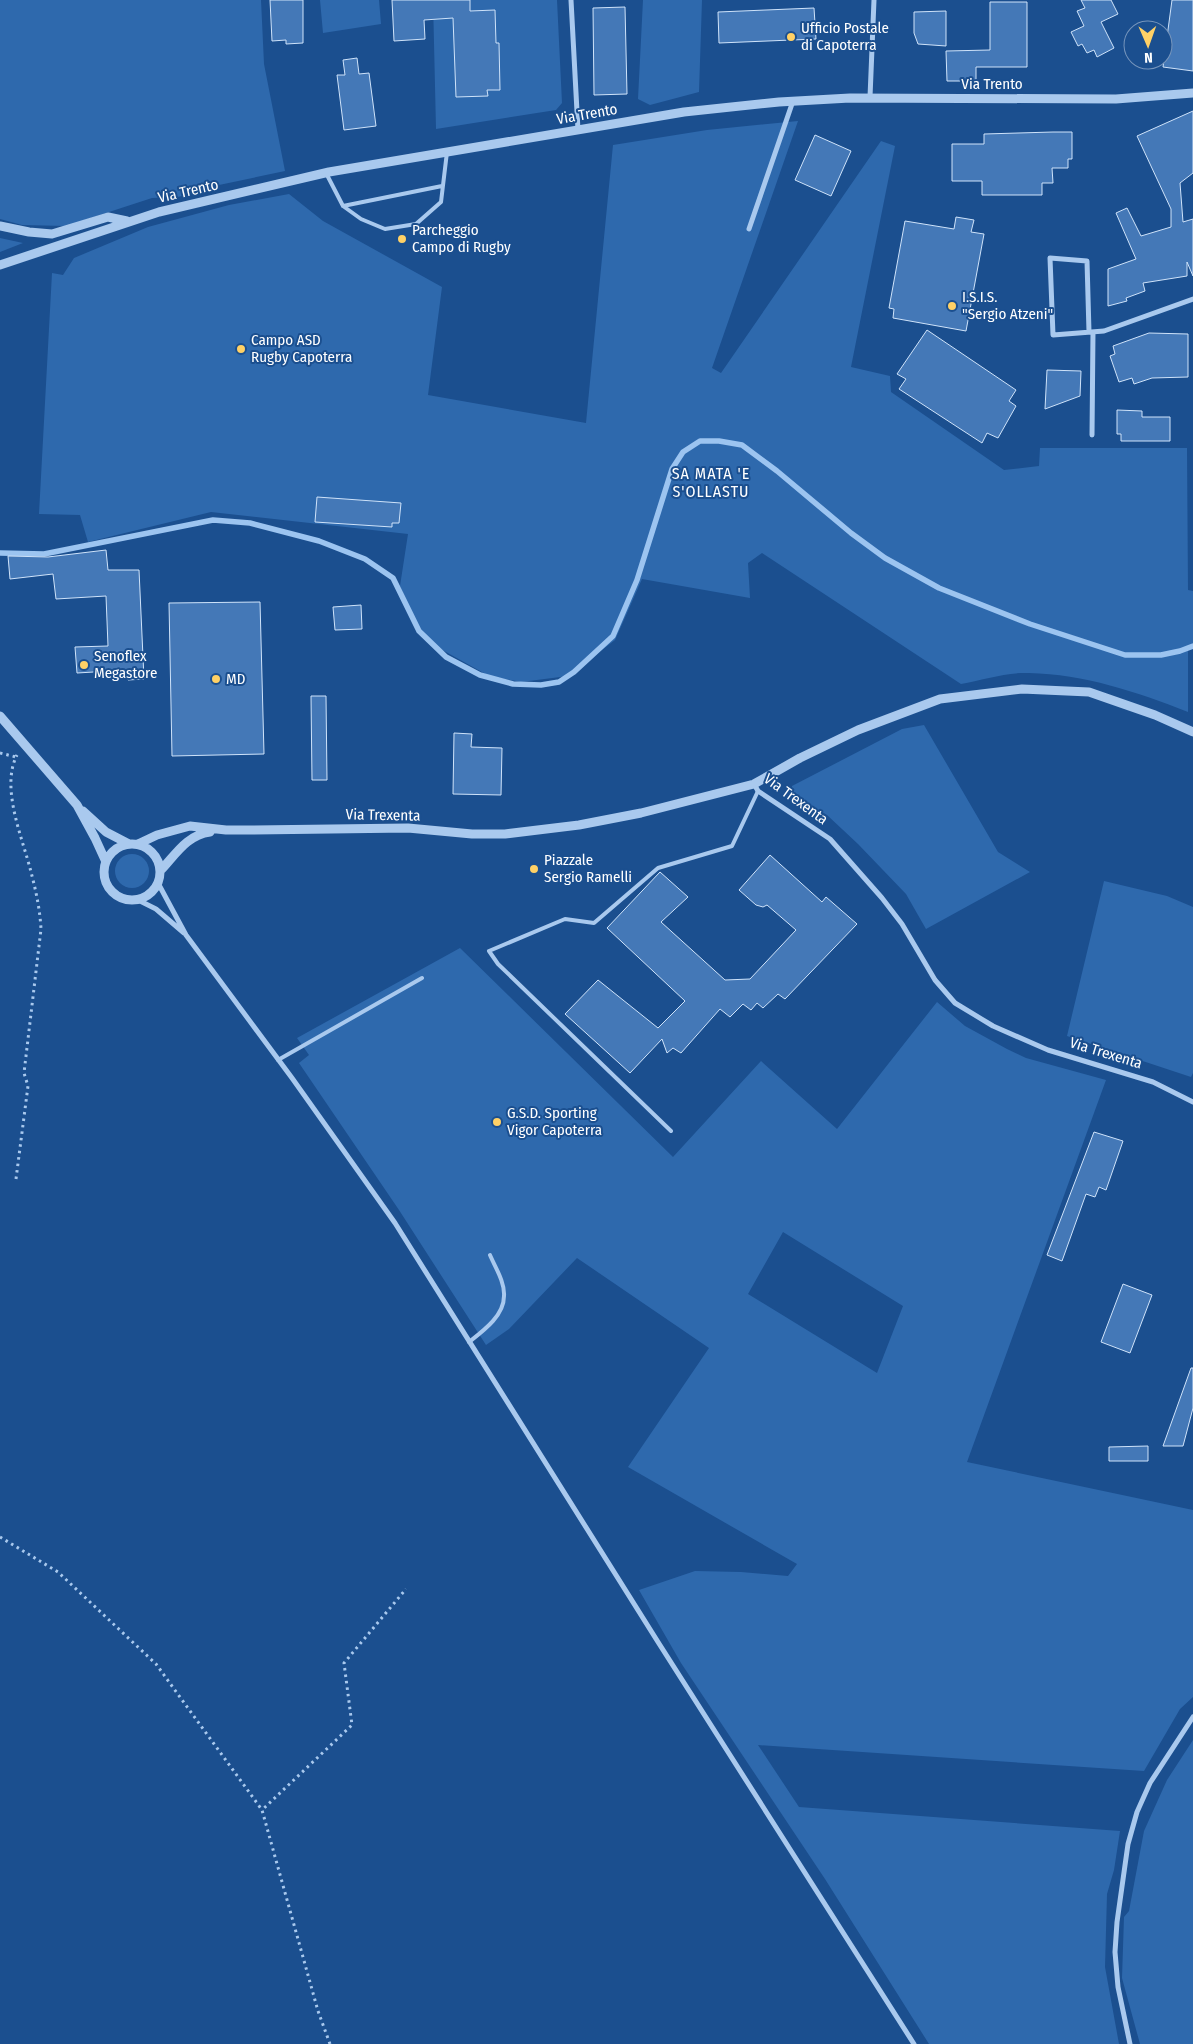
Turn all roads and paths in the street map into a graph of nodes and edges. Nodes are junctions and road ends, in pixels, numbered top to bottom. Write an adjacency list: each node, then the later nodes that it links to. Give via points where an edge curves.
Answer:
1 (571, 0): 6 (street)
2 (874, 0): 4 (street)
3 (1193, 93): 4 (street, Via Trento, via 1116,99)
4 (870, 97): 5 (street, Via Trento)
5 (793, 101): 6 (street, Via Trento, via 684,112); 13 (street)
6 (578, 130): 7 (street, Via Trento)
7 (447, 152): 8 (street, Via Trento); 9 (lane)
8 (326, 173): 10 (lane); 11 (street, Via Trento)
9 (442, 186): 10 (lane); 10 (lane, via 441,202 416,224 385,229 361,219)
10 (343, 206)
11 (127, 221): 12 (street, via 108,217 52,234); 14 (street, Via Trento)
12 (0, 226)
13 (749, 229)
14 (0, 265)
15 (1193, 299): 16 (street, via 1104,331)
16 (1091, 332): 16 (street, via 1053,335 1050,258 1087,261); 17 (street)
17 (1092, 435)
18 (0, 716): 20 (street)
19 (1193, 732): 23 (street, via 1089,692 1022,689 940,699 858,730 800,758)
20 (27, 746): 22 (path); 24 (street)
21 (0, 753): 22 (path)
22 (16, 756): 36 (path, via 11,796 38,900 41,929 24,1073 28,1086)
23 (756, 787): 25 (street, Via Trexenta, via 579,825 505,834 408,828); 34 (street, Via Trexenta, via 830,839 902,924 935,980 955,1003 993,1026 1048,1050 1153,1082); 35 (lane, via 732,846 658,868 594,922 566,919 489,951 498,964)
24 (77, 805): 26 (street, via 106,832); 27 (street)
25 (226, 830): 26 (street, via 190,826); 28 (street, via 200,833 191,838)
26 (133, 844): 27 (street, via 112,852); 28 (street, via 154,853)
27 (106, 862): 30 (street, via 104,877 112,893)
28 (161, 870): 29 (street)
29 (158, 883): 30 (street, via 149,895); 31 (street)
30 (138, 900): 31 (street, via 156,909)
31 (186, 935): 33 (street)
32 (422, 978): 33 (lane)
33 (278, 1060): 38 (street, via 395,1223)
34 (1193, 1102)
35 (671, 1131)
36 (16, 1179)
37 (490, 1255): 38 (lane, via 504,1296 493,1322)
38 (469, 1342): 44 (street)
39 (0, 1537): 42 (path, via 58,1572 156,1664)
40 (406, 1589): 42 (path, via 344,1663 352,1725)
41 (1193, 1717): 45 (street, via 1150,1783 1136,1812 1128,1844 1115,1952 1118,1987)
42 (262, 1810): 43 (path)
43 (330, 2044)
44 (914, 2044)
45 (1130, 2044)

